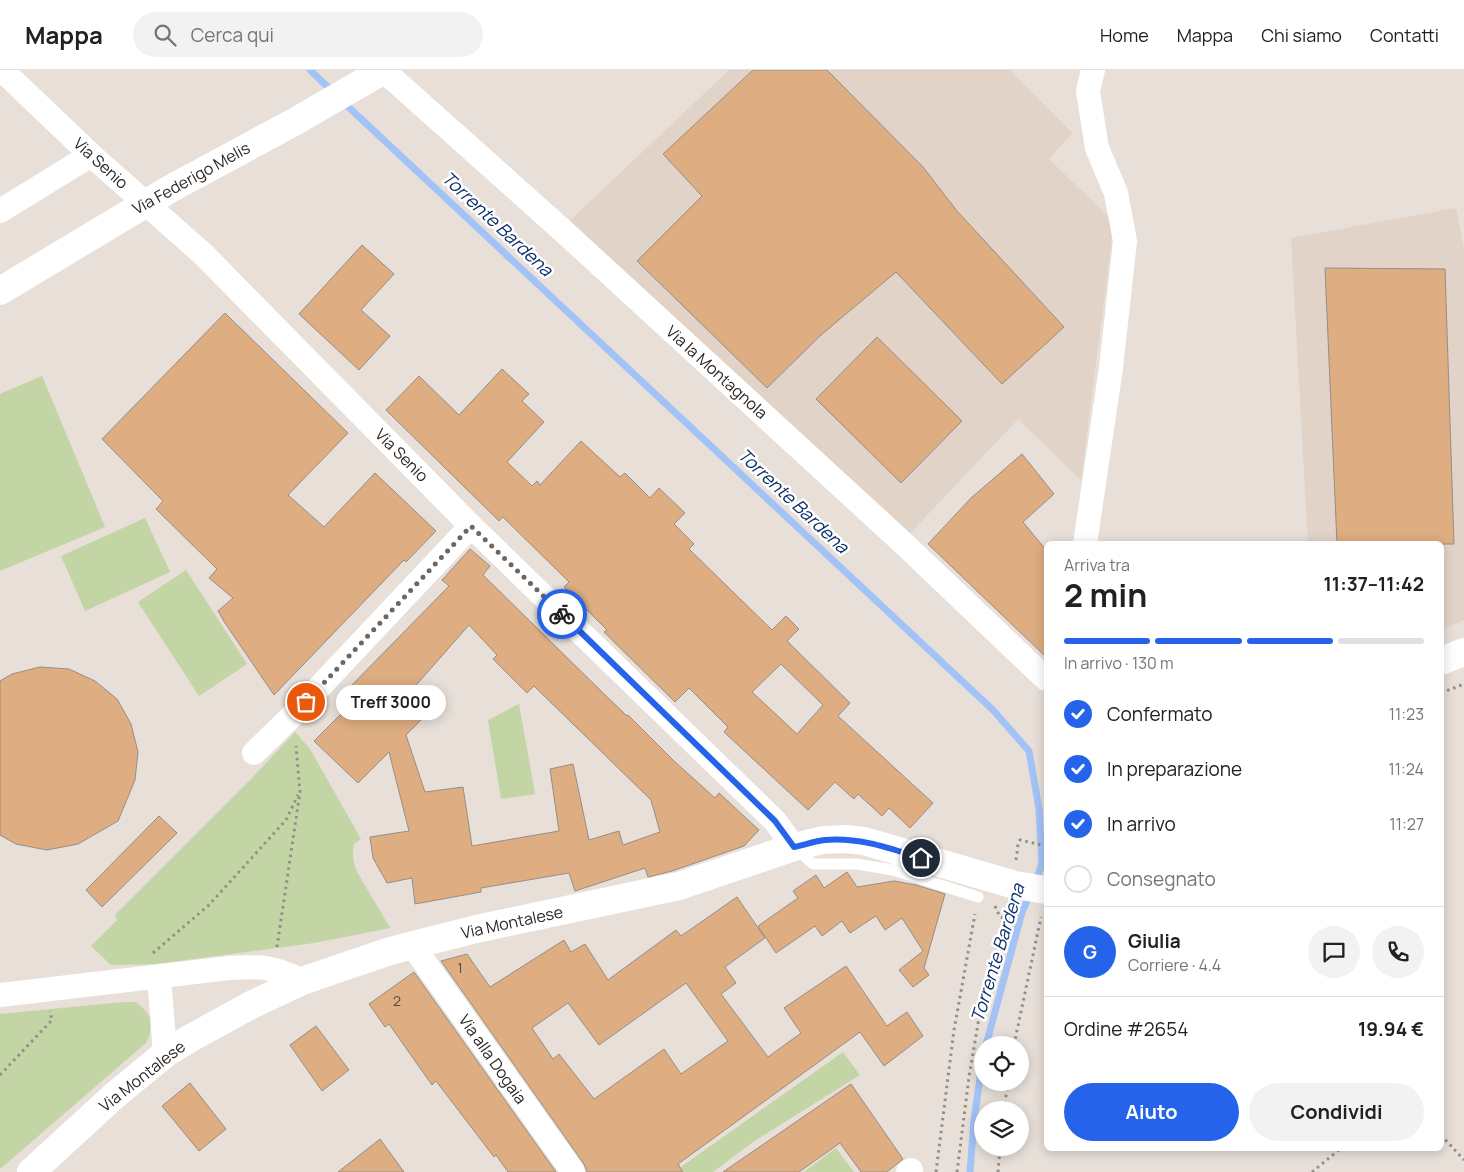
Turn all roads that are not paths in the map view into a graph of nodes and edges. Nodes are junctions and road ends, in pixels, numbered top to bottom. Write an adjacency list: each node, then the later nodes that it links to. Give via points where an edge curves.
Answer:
1 (2, 70): 4 (street, Via Senio)
2 (384, 70): 6 (street, Via Federigo Melis, via 170,189); 11 (street, Via la Montagnola, via 895,535)
3 (1093, 70): 8 (street, via 1088,91 1097,148 1116,193 1125,241)
4 (91, 155): 5 (street); 7 (street, Via Senio, via 203,254)
5 (0, 211)
6 (0, 291)
7 (471, 526): 12 (street); 13 (street, Via Senio, via 775,821)
8 (1086, 541)
9 (1464, 652): 10 (street)
10 (1444, 660)
11 (1044, 677)
12 (254, 753)
13 (794, 847): 14 (street, Via Montalese, via 823,840 864,841 1014,885); 15 (lane, via 812,864 857,864 893,870); 16 (street, Via Montalese, via 680,886 476,929)
14 (1044, 890)
15 (978, 897)
16 (413, 946): 18 (street, Via Montalese); 22 (street, Via alla Dogaia)
17 (153, 967): 18 (street, via 262,967 284,972); 19 (street, via 46,990); 20 (street)
18 (302, 981): 20 (street, Via Montalese, via 225,1018)
19 (0, 994)
20 (165, 1054): 21 (street, Via Montalese)
21 (31, 1172)
22 (573, 1172)

